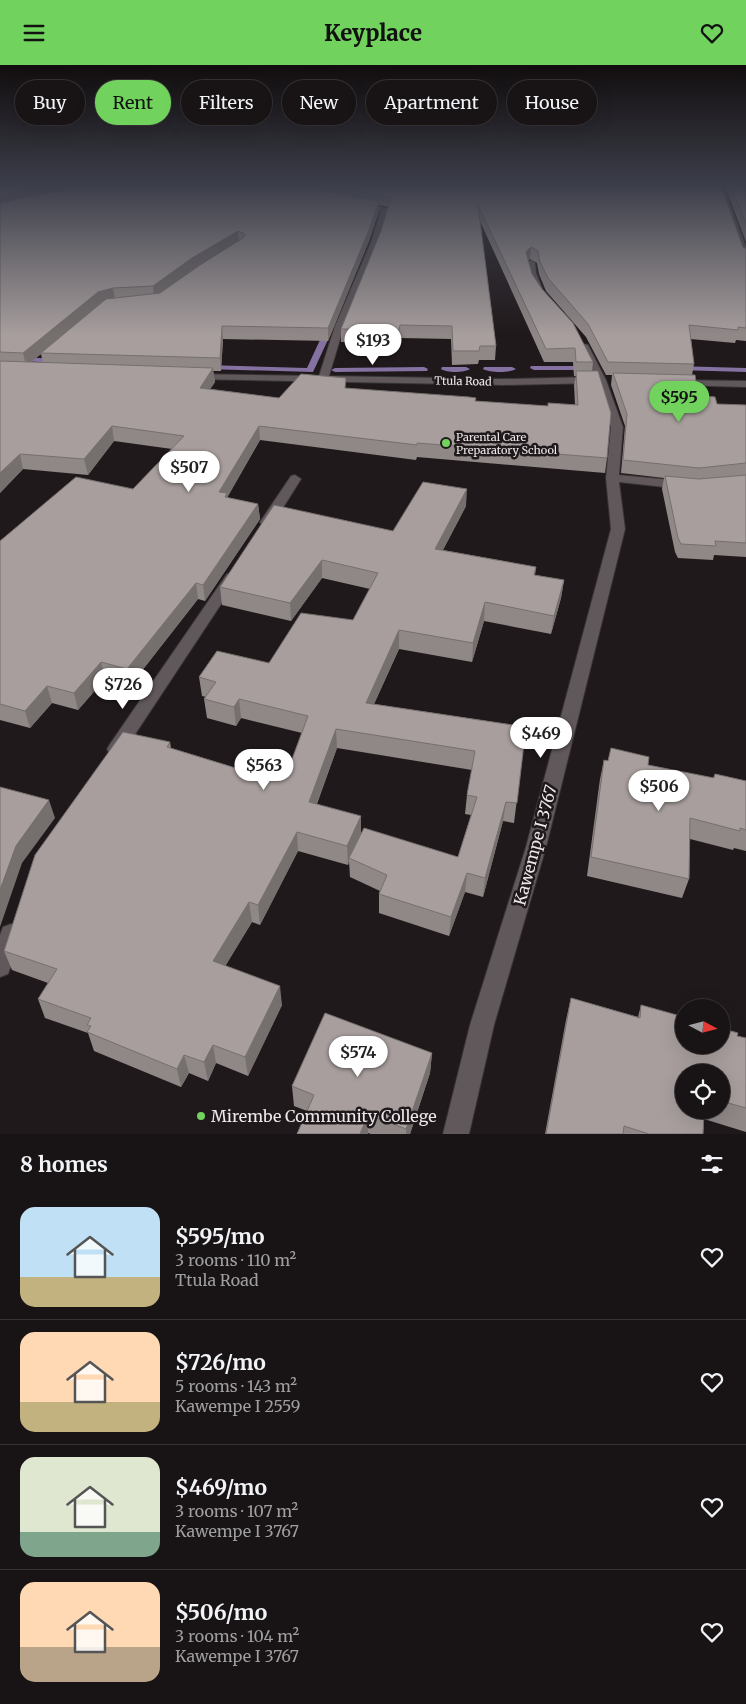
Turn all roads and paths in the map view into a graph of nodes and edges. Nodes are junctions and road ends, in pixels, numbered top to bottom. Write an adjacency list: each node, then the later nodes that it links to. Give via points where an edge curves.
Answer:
1 (377, 236): 8 (street, via 337,328)
2 (738, 236): 3 (street)
3 (746, 258)
4 (531, 263): 5 (street, via 536,287)
5 (547, 303)
6 (578, 336): 9 (street, Kawempe I 3767)
7 (184, 376): 8 (street, Ttula Road)
8 (323, 379): 9 (street, Ttula Road)
9 (605, 380): 12 (street, Kawempe I 3767, via 617,427)
10 (664, 383): 11 (street)
11 (746, 384)
12 (612, 478): 14 (street); 20 (street, Kawempe I 3767, via 618,529 536,847 482,1025)
13 (295, 479): 15 (street)
14 (696, 487)
15 (259, 535)
16 (244, 560): 17 (street)
17 (104, 766)
18 (16, 921): 19 (street)
19 (0, 967)
20 (456, 1134)

